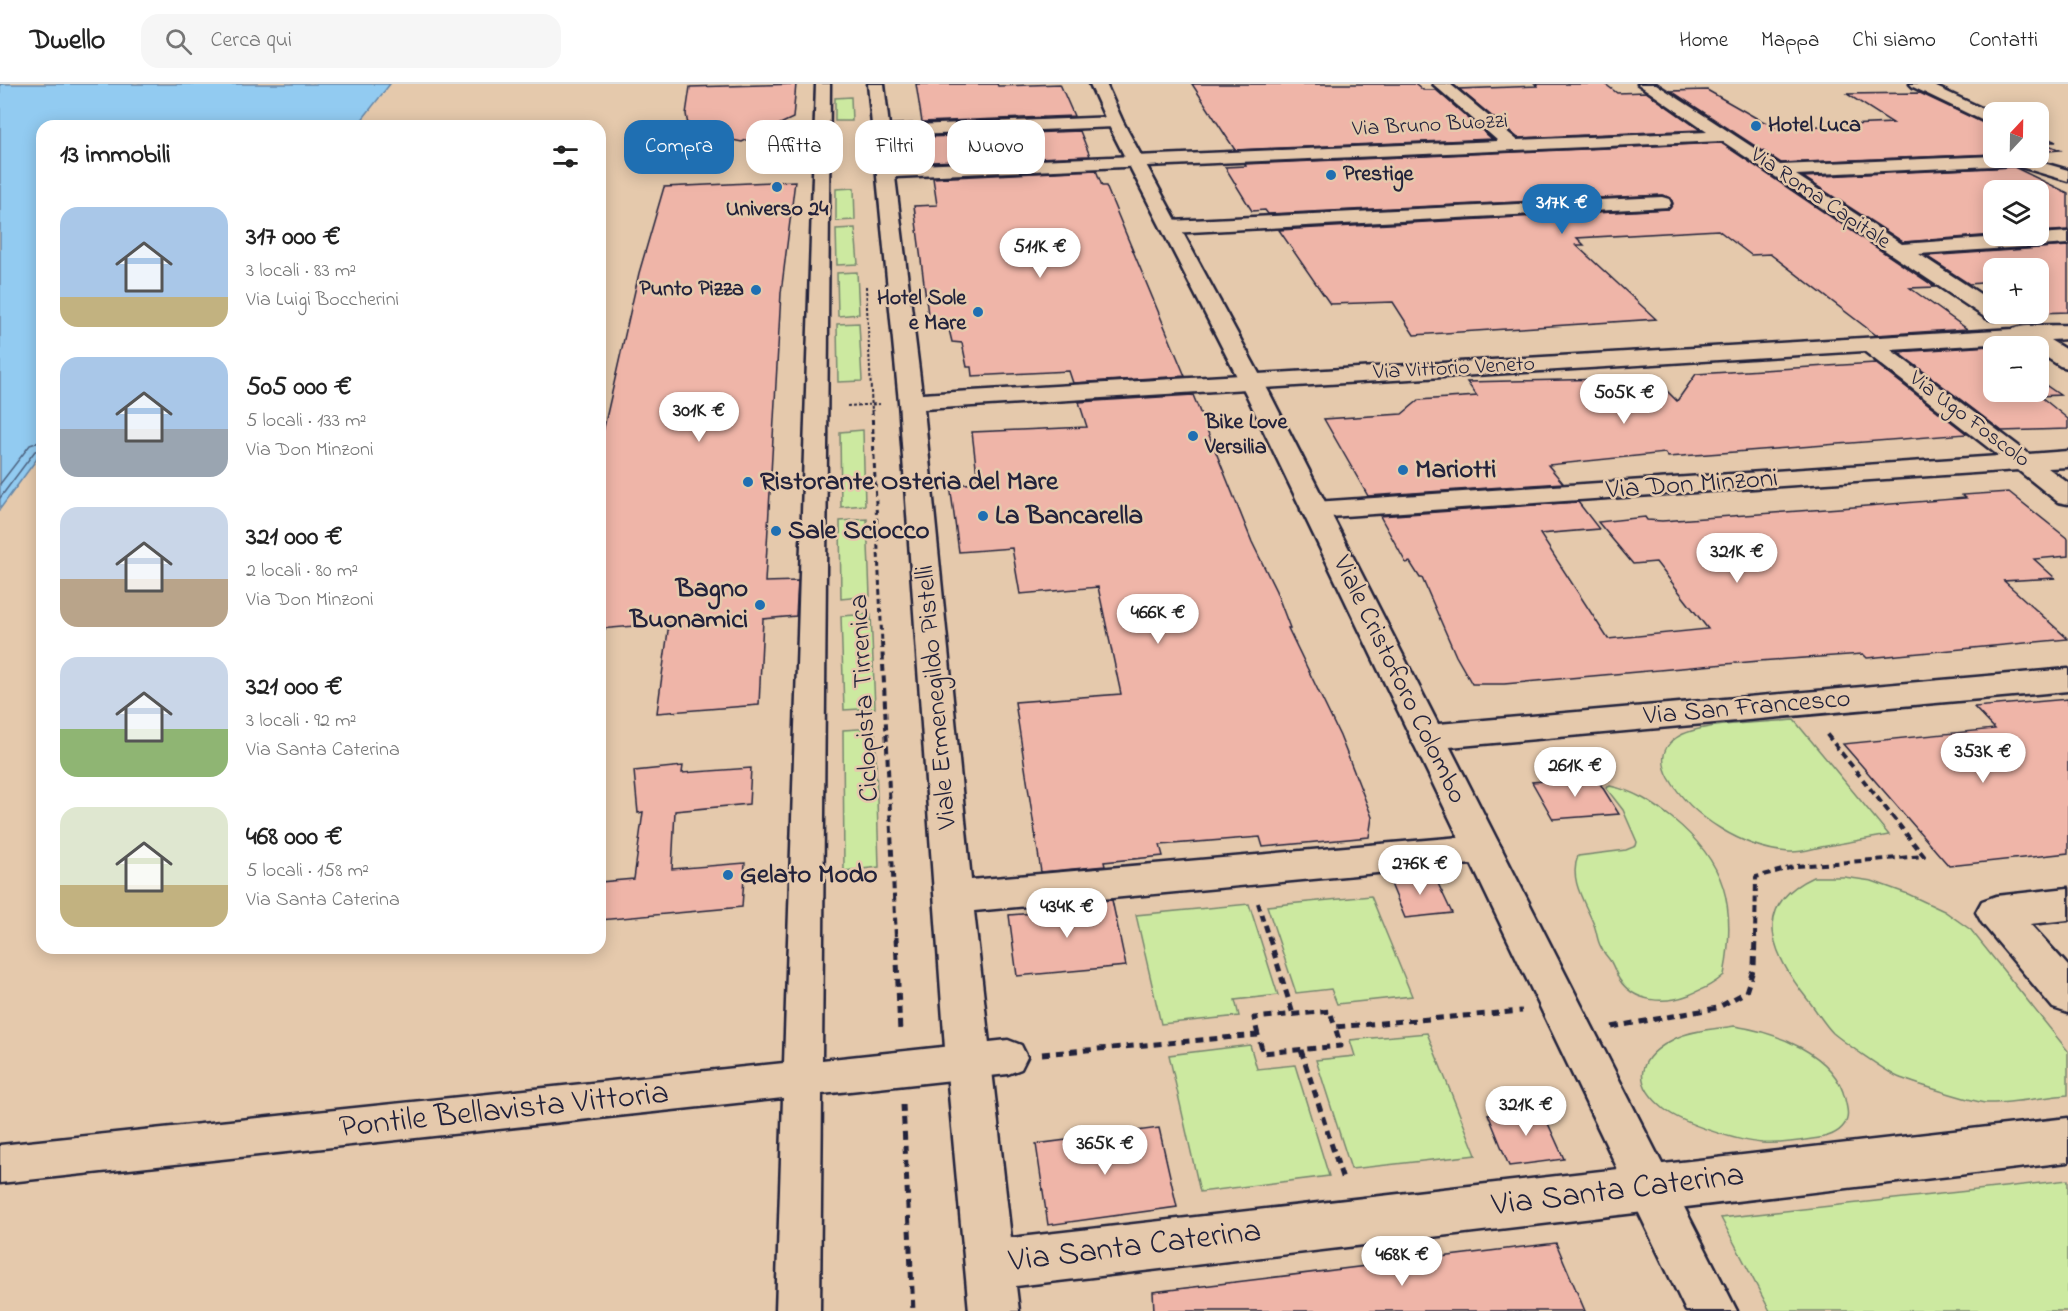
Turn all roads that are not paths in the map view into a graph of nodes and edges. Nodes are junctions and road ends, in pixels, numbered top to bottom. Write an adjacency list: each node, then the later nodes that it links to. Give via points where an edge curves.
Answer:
1 (823, 84): 44 (street)
2 (876, 84): 8 (street, Viale Ermenegildo Pistelli)
3 (1098, 84): 9 (street, Viale Cristoforo Colombo)
4 (1441, 84): 12 (street)
5 (1646, 84): 11 (street, Via Roma Capitale)
6 (1918, 84): 7 (street)
7 (1983, 116)
8 (881, 120)
9 (1115, 122): 10 (street); 14 (street, Viale Cristoforo Colombo)
10 (935, 129)
11 (1725, 136): 12 (street, Via Bruno Buozzi); 17 (street, Via Roma Capitale)
12 (1512, 144): 14 (street, Via Bruno Buozzi)
13 (1983, 160): 17 (street)
14 (1136, 161): 16 (street, Via Bruno Buozzi); 21 (street, Viale Cristoforo Colombo)
15 (2044, 168): 19 (street)
16 (935, 170)
17 (1777, 170): 23 (street, Via Roma Capitale)
18 (887, 174): 31 (street, Viale Ermenegildo Pistelli)
19 (2068, 176)
20 (1662, 203): 21 (street)
21 (1171, 226): 30 (street, Viale Cristoforo Colombo)
22 (2068, 238): 23 (street)
23 (1896, 250): 24 (street, Via Roma Capitale)
24 (1983, 306)
25 (2010, 324): 27 (street, Via Roma Capitale)
26 (2068, 332): 27 (street, Via Vittorio Veneto)
27 (2025, 334): 28 (street, Via Vittorio Veneto); 29 (street, Via Roma Capitale)
28 (1869, 344): 30 (street, Via Vittorio Veneto); 33 (street, Via Ugo Foscolo)
29 (2068, 361)
30 (1251, 381): 31 (street, Via Vittorio Veneto); 35 (street, Viale Cristoforo Colombo)
31 (911, 402): 39 (street, Viale Ermenegildo Pistelli)
32 (2068, 459): 33 (street, Via Don Minzoni)
33 (2025, 463): 34 (street, Via Ugo Foscolo); 35 (street, Via Don Minzoni)
34 (2068, 496)
35 (1315, 510): 37 (street, Viale Cristoforo Colombo)
36 (2068, 680): 37 (street, Via San Francesco)
37 (1427, 737): 38 (street, Viale Cristoforo Colombo)
38 (1483, 849): 39 (street); 47 (street, Viale Cristoforo Colombo)
39 (955, 897): 43 (street, Viale Ermenegildo Pistelli)
40 (2068, 904): 41 (street, via 1996,912)
41 (2068, 995)
42 (1008, 1057): 43 (street, Pontile Bellavista Vittoria)
43 (968, 1062): 44 (street, Pontile Bellavista Vittoria); 48 (street, Viale Ermenegildo Pistelli)
44 (801, 1080): 46 (street, Pontile Bellavista Vittoria); 49 (street)
45 (2068, 1140): 47 (street, Via Santa Caterina)
46 (0, 1164)
47 (1651, 1187): 48 (street, Via Santa Caterina); 51 (street, Viale Cristoforo Colombo)
48 (989, 1264): 50 (street, Viale Ermenegildo Pistelli)
49 (798, 1311)
50 (994, 1311)
51 (1712, 1311)

